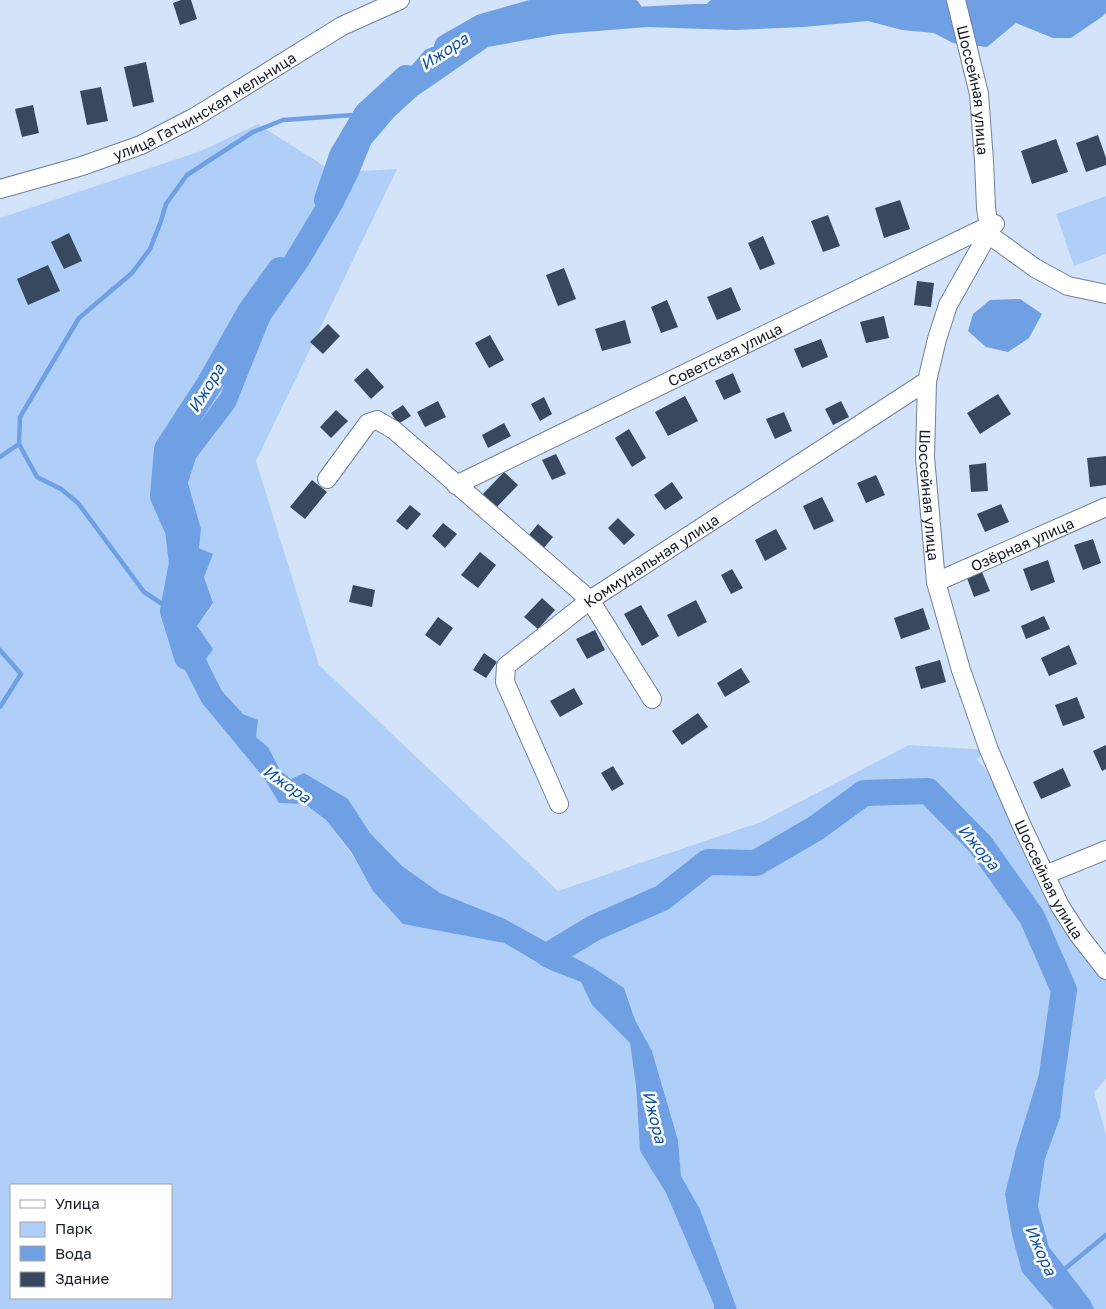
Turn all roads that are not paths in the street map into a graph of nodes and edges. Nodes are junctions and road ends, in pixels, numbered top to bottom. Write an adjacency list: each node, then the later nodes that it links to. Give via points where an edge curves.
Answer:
1 (400, 0): 3 (street, улица Гатчинская мельница, via 342,26 194,117 141,145)
2 (956, 0): 4 (street, Шоссейная улица, via 979,94 986,208)
3 (0, 189)
4 (991, 228): 5 (street, via 1035,268 1068,286); 6 (street, Шоссейная улица, via 948,305 936,339); 8 (street, Советская улица)
5 (1106, 294)
6 (927, 381): 10 (street, Шоссейная улица, via 925,457); 11 (street, Коммунальная улица)
7 (327, 479): 8 (street, via 368,423 377,420 394,430)
8 (456, 485): 11 (street)
9 (1106, 506): 10 (street, Озёрная улица)
10 (936, 582): 15 (street, Шоссейная улица, via 961,670 989,750)
11 (590, 600): 12 (street); 13 (street, Коммунальная улица, via 506,666 505,682)
12 (652, 699)
13 (559, 804)
14 (1106, 850): 15 (street)
15 (1045, 875): 16 (street, Шоссейная улица, via 1060,906)
16 (1106, 970)

